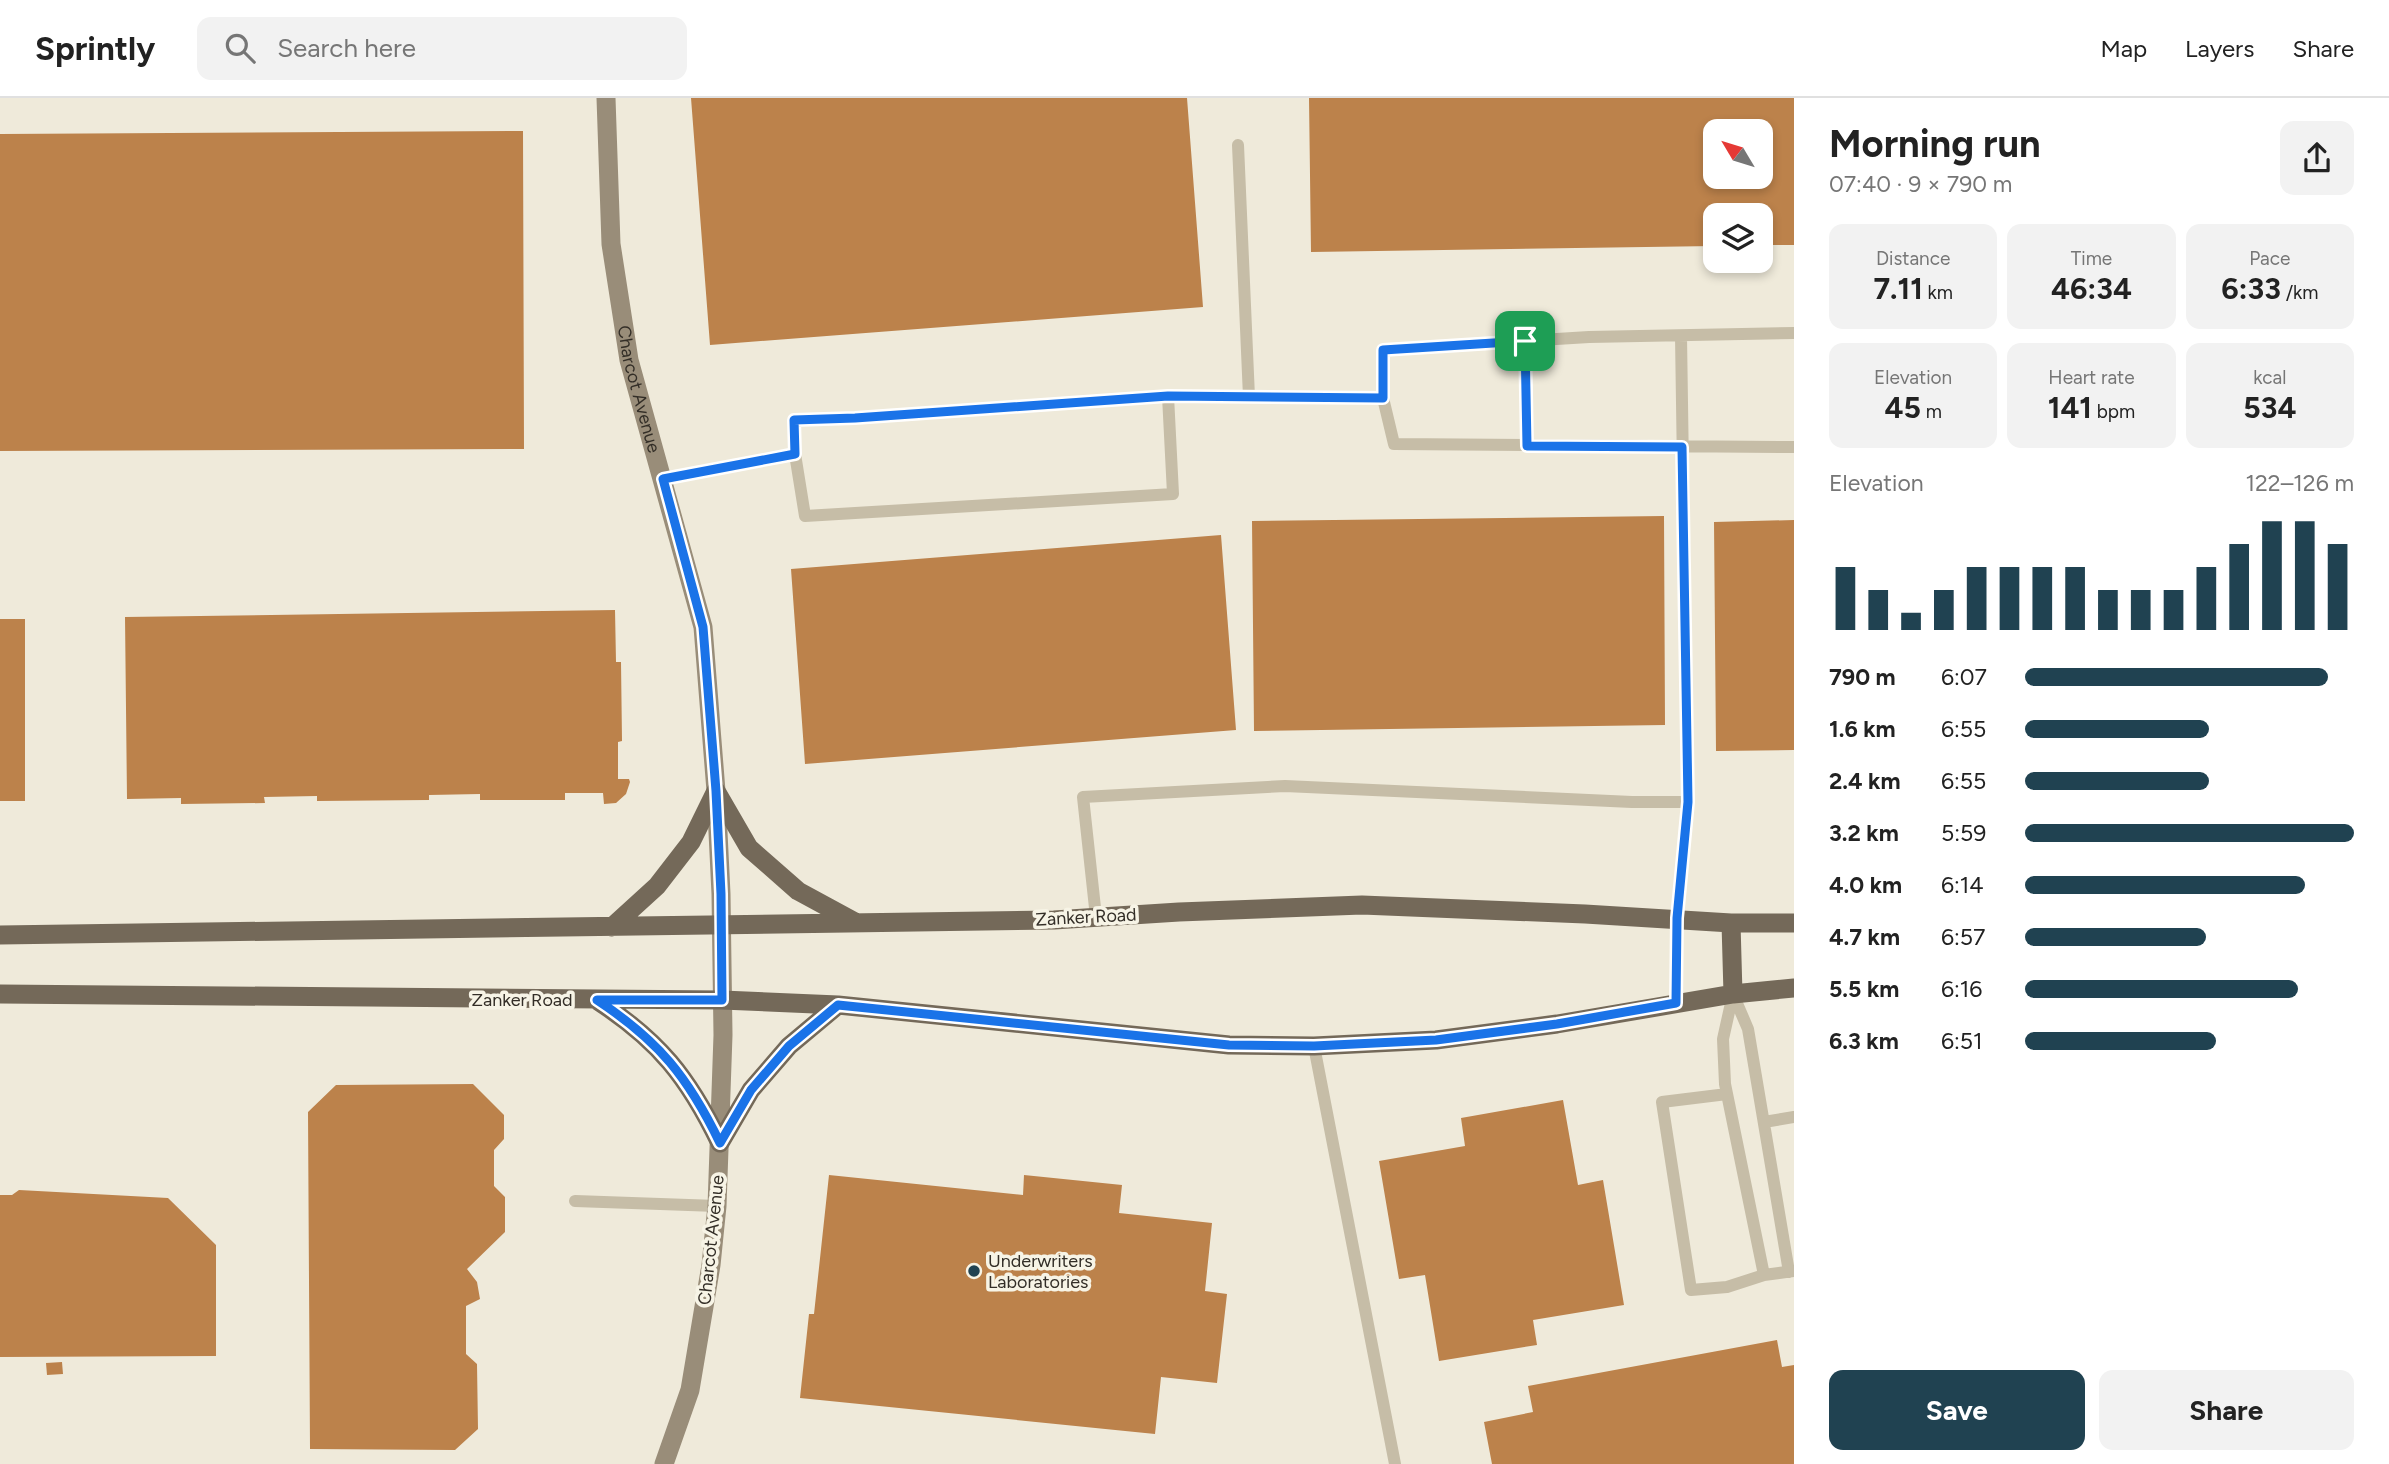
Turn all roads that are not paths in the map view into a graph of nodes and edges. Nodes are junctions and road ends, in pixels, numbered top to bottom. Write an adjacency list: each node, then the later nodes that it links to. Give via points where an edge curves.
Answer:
1 (606, 98): 13 (main road, Charcot Avenue, via 611,244 629,360)
2 (1238, 145): 7 (lane)
3 (1794, 333): 4 (lane)
4 (1681, 336): 5 (lane); 10 (lane)
5 (1525, 341): 8 (lane, via 1383,350); 9 (lane)
6 (1168, 396): 7 (lane); 12 (lane, via 794,420); 12 (lane, via 1173,494 805,516)
7 (1249, 397): 8 (lane)
8 (1383, 398): 9 (lane, via 1394,444)
9 (1527, 446): 10 (lane)
10 (1682, 447): 11 (lane); 15 (lane)
11 (1794, 447)
12 (795, 454): 13 (lane)
13 (663, 479): 14 (main road, Charcot Avenue, via 703,627)
14 (716, 791): 20 (main road, via 750,848 798,891); 21 (main road, Charcot Avenue); 22 (main road, via 691,842 657,886)
15 (1688, 802): 16 (lane, via 1285,786 1083,797); 17 (lane)
16 (1096, 917): 17 (main road, Zanker Road, via 1362,905); 20 (main road, Zanker Road)
17 (1677, 918): 18 (main road, Zanker Road); 29 (lane)
18 (1731, 923): 19 (main road, Zanker Road); 26 (main road)
19 (1794, 923)
20 (859, 924): 21 (main road, Zanker Road)
21 (721, 926): 22 (main road, Zanker Road); 28 (main road, Charcot Avenue)
22 (612, 927): 23 (main road, Zanker Road)
23 (0, 935)
24 (1794, 988): 26 (main road, Zanker Road)
25 (0, 994): 27 (main road, Zanker Road)
26 (1733, 994): 29 (main road, Zanker Road); 32 (lane, via 1723,1039); 34 (lane, via 1748,1029)
27 (597, 1000): 28 (main road, Zanker Road); 35 (main road, via 656,1045 681,1074)
28 (722, 1000): 30 (main road, Zanker Road); 35 (main road, Charcot Avenue)
29 (1676, 1003): 31 (main road, Zanker Road, via 1436,1040)
30 (838, 1005): 31 (main road, Zanker Road, via 1229,1045); 35 (main road, via 789,1046 751,1090)
31 (1314, 1046): 41 (lane)
32 (1727, 1094): 39 (lane); 39 (lane, via 1662,1102 1691,1290 1727,1287)
33 (1794, 1117): 34 (lane)
34 (1764, 1122): 38 (lane)
35 (720, 1143): 37 (main road, Charcot Avenue)
36 (575, 1200): 37 (lane)
37 (718, 1206): 40 (main road, Charcot Avenue, via 690,1390)
38 (1791, 1271): 39 (lane)
39 (1764, 1275)
40 (664, 1464)
41 (1395, 1464)

